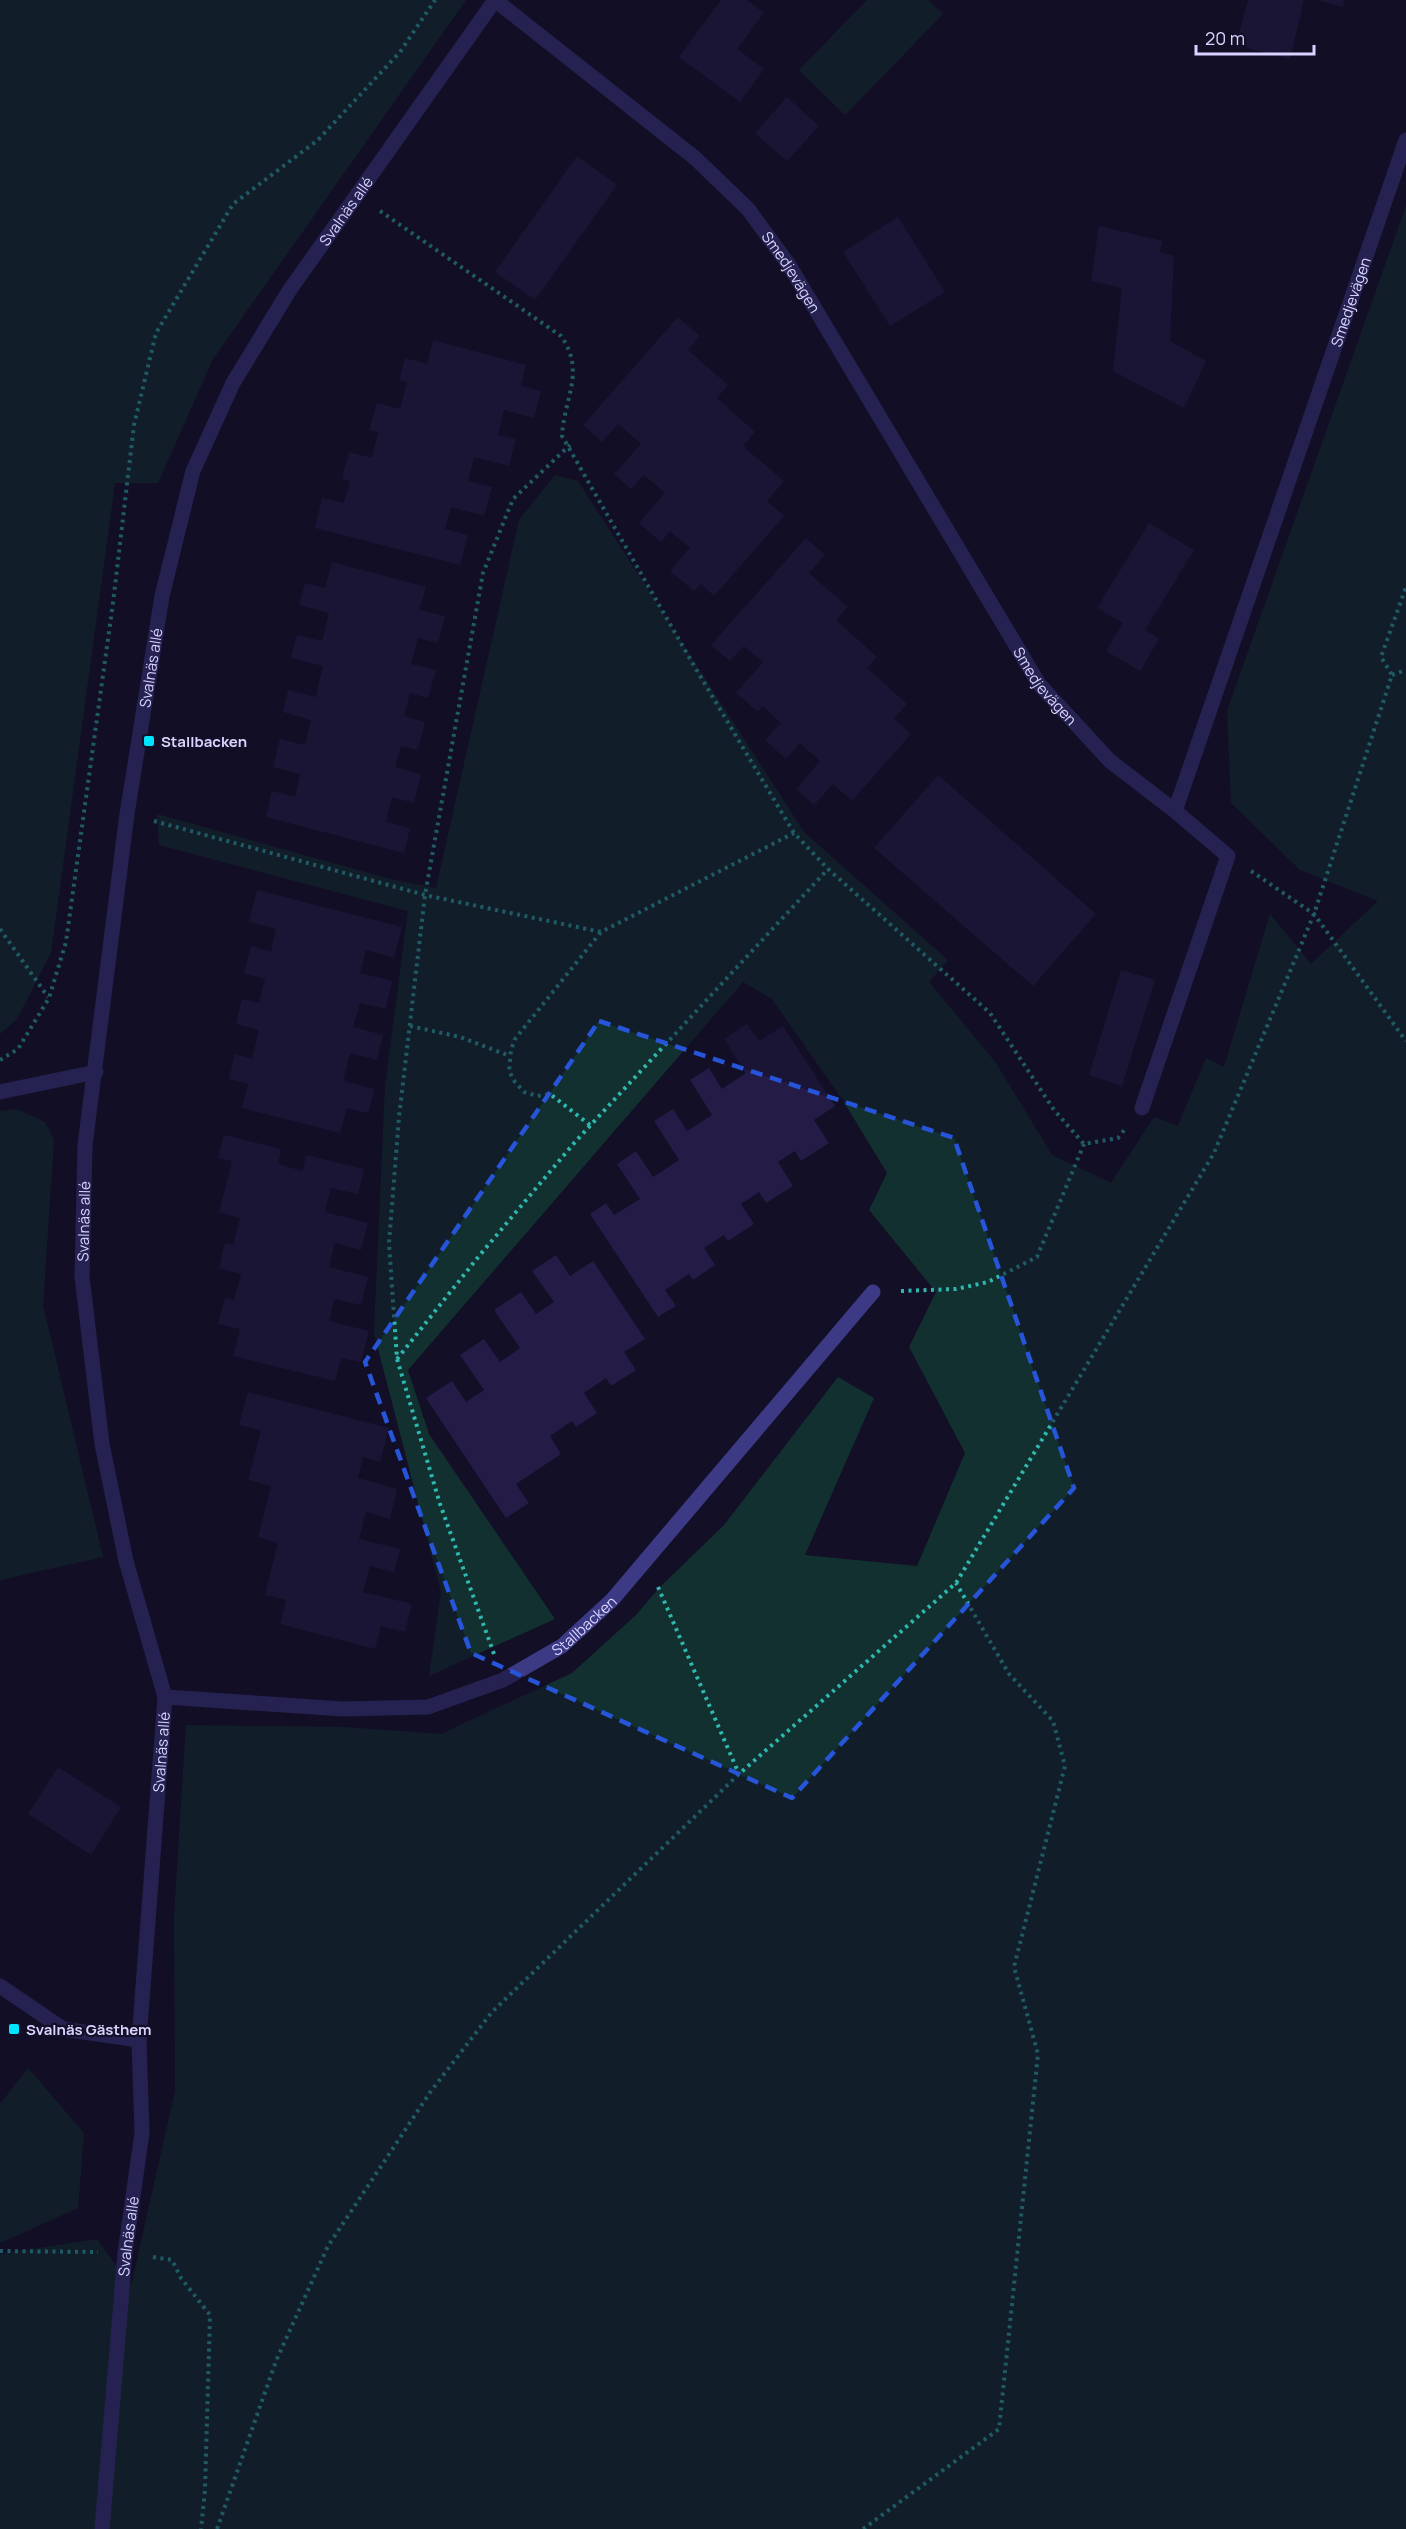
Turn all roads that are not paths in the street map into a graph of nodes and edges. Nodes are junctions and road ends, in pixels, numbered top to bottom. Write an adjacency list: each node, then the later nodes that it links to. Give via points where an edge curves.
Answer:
1 (495, 0): 3 (street, Smedjevägen, via 695,158 748,209 789,265 1039,684 1110,760); 4 (street, Svalnäs allé, via 289,291 232,383 194,471 162,596 128,814)
2 (1406, 140): 3 (street, Smedjevägen)
3 (1175, 811): 6 (street, via 1228,856)
4 (96, 1072): 5 (street); 8 (street, Svalnäs allé, via 85,1145 82,1276 102,1444 126,1561)
5 (0, 1092)
6 (1142, 1108)
7 (873, 1292): 8 (street, Stallbacken, via 612,1600 562,1646 503,1680 428,1707 343,1709)
8 (165, 1697): 10 (street, Svalnäs allé)
9 (0, 1986): 10 (street, via 63,2029)
10 (139, 2040): 11 (street, Svalnäs allé, via 142,2133 125,2253)
11 (102, 2529)

